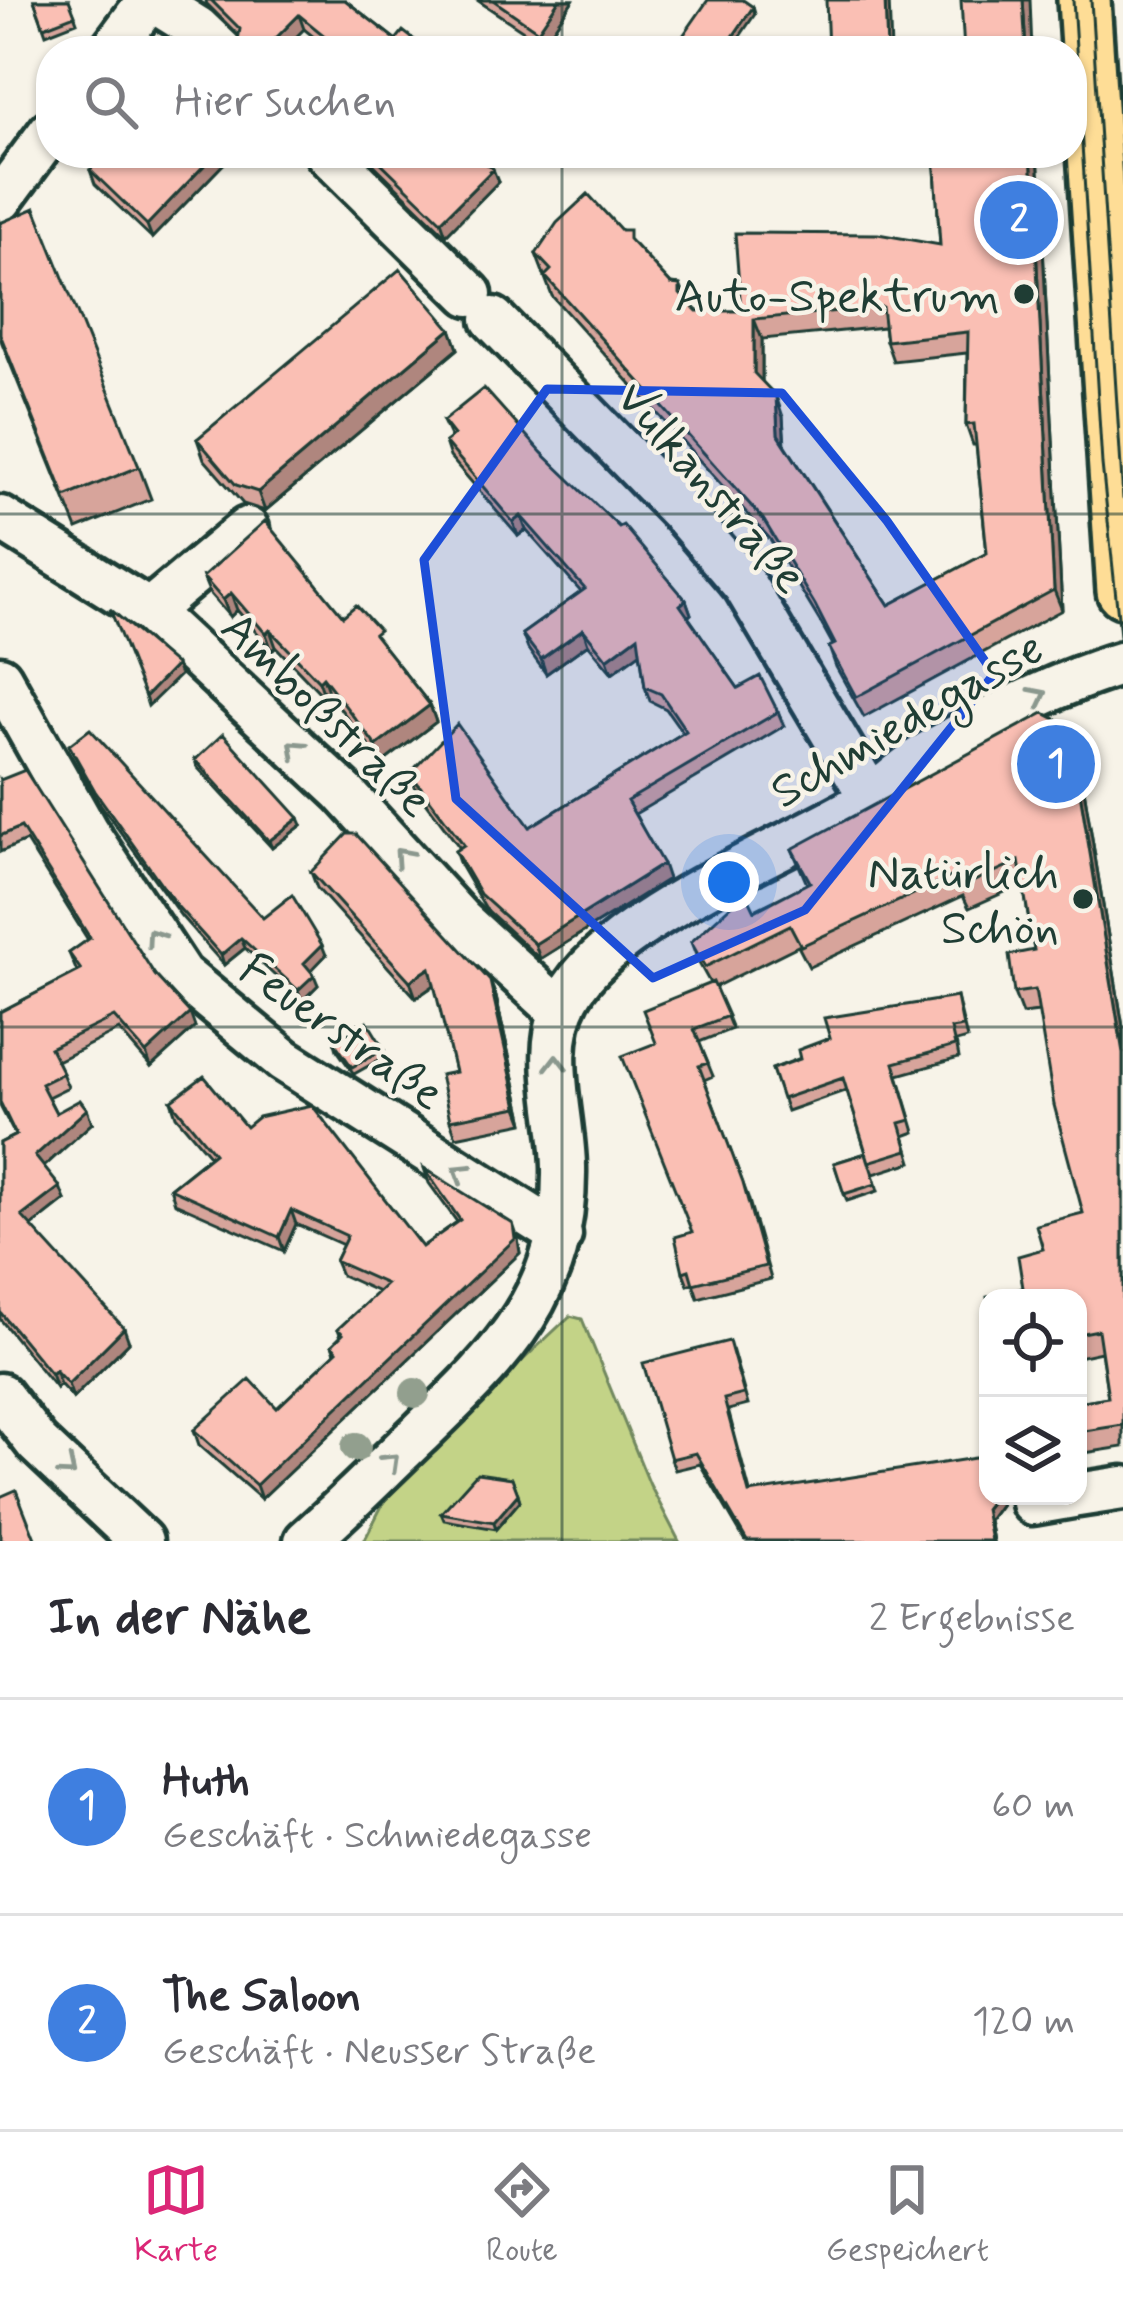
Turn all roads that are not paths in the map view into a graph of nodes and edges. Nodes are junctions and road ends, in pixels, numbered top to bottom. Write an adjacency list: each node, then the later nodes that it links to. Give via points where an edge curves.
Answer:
1 (150, 0): 3 (street); 4 (street)
2 (1084, 0): 8 (main road)
3 (122, 36)
4 (200, 36)
5 (36, 151): 7 (street)
6 (342, 168): 15 (street, Vulkanstraße, via 745,586)
7 (0, 200)
8 (1113, 307): 11 (main road)
9 (0, 518): 12 (street, Amboßstraße)
10 (248, 529): 12 (street)
11 (1123, 591)
12 (148, 610): 16 (street, Amboßstraße, one-way to 12)
13 (1123, 663): 15 (street, Schmiedegasse, one-way to 13, via 958,737 1071,679)
14 (0, 678): 17 (street, Feuerstraße, one-way to 14, via 215,1008 148,930)
15 (871, 798): 16 (street, Schmiedegasse, via 624,938 587,970)
16 (561, 1012): 17 (street, one-way to 16)
17 (560, 1235): 22 (street, one-way to 17, via 505,1349 536,1300)
18 (0, 1395): 21 (street, one-way to 21, via 37,1443)
19 (1123, 1488): 20 (street)
20 (1087, 1494)
21 (141, 1541)
22 (306, 1541)

